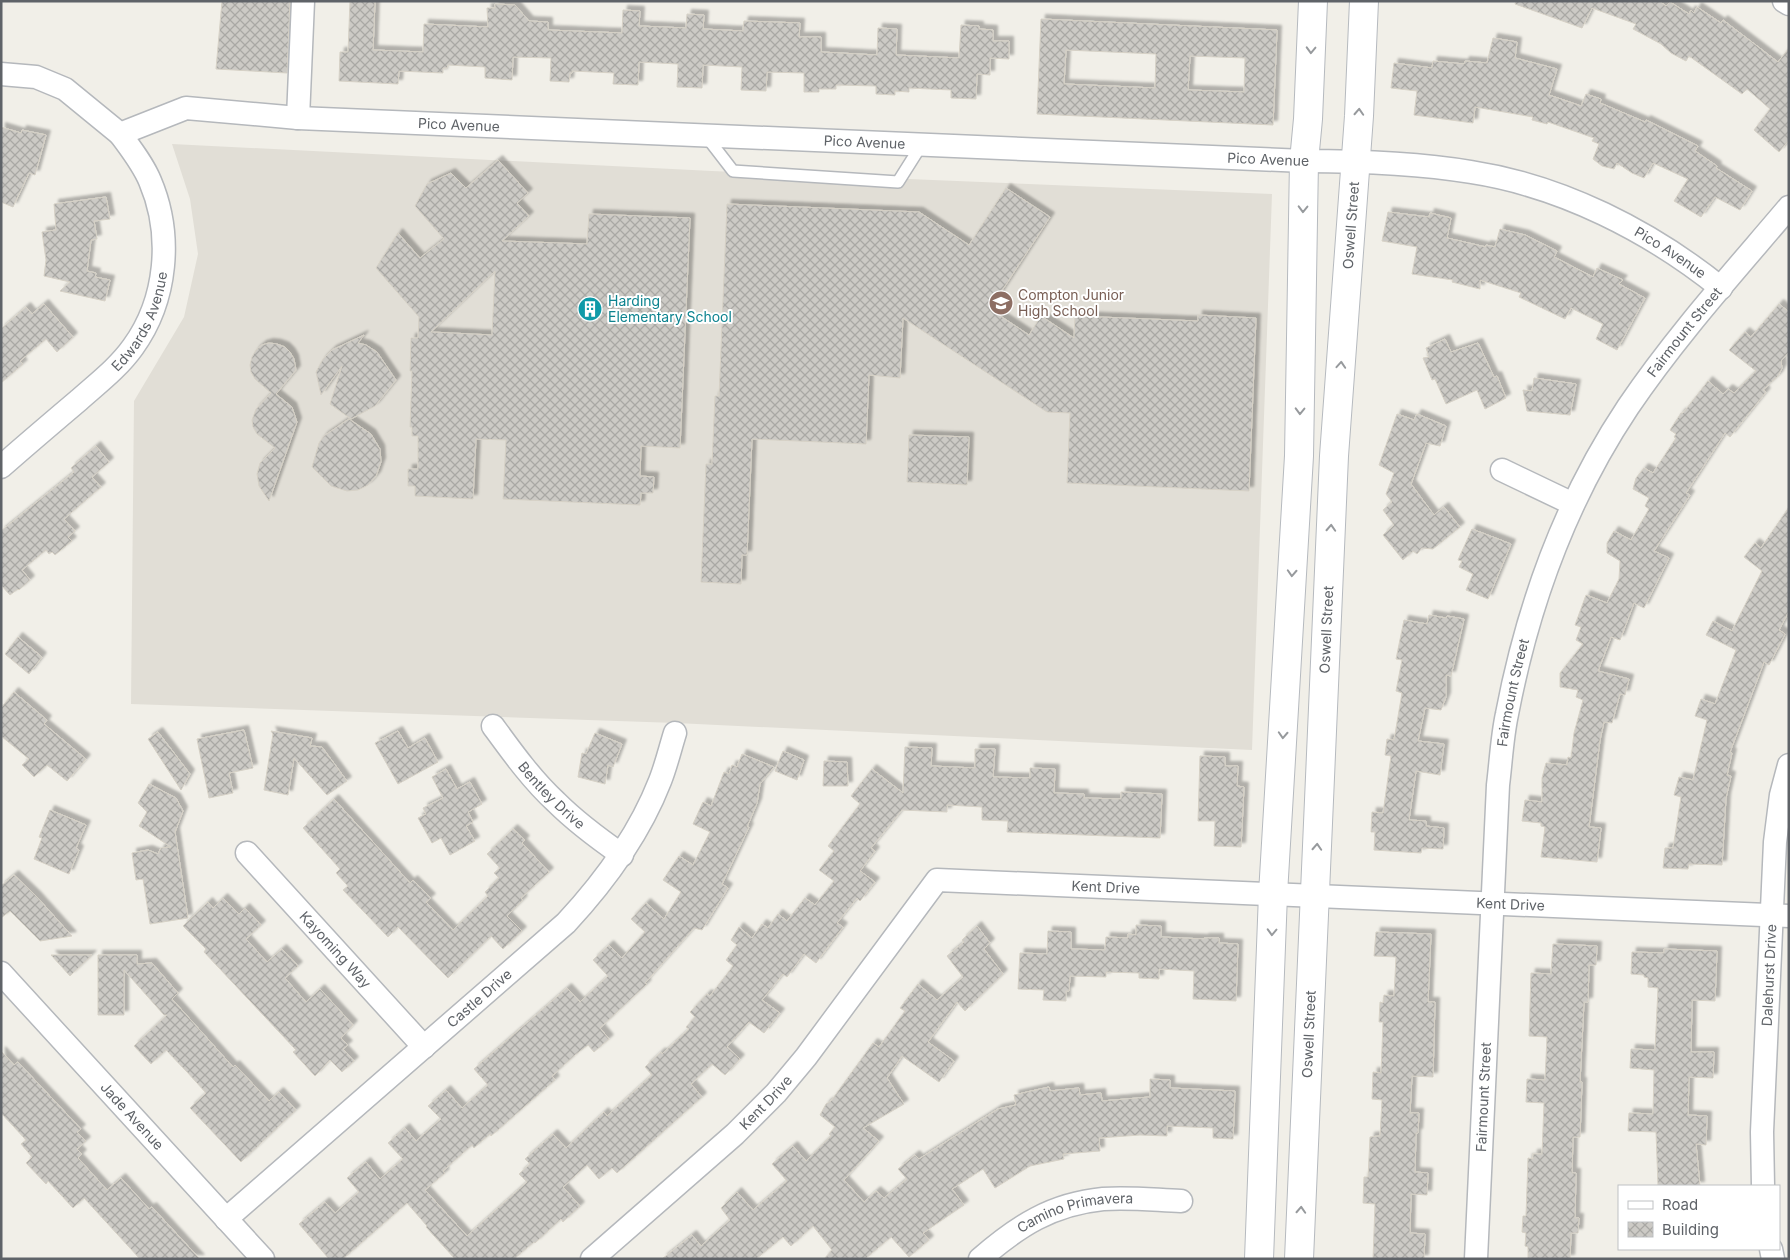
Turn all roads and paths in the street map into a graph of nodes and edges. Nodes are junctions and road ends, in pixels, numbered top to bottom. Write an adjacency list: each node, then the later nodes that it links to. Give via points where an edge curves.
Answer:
1 (303, 1): 7 (street)
2 (1313, 1): 11 (main road, one-way to 11)
3 (1364, 1): 12 (main road, Oswell Street, one-way to 3)
4 (1784, 1): 5 (street)
5 (1789, 4)
6 (1, 74): 8 (street, via 36,77 65,89)
7 (298, 118): 8 (street, Pico Avenue, via 186,108); 9 (street, Pico Avenue)
8 (120, 134): 15 (street, Edwards Avenue, via 138,157 150,181 164,235 164,265 148,322 116,368)
9 (705, 135): 10 (street, Pico Avenue); 10 (lane, via 733,171 871,181 898,182)
10 (922, 144): 11 (street, Pico Avenue)
11 (1304, 161): 12 (street, Pico Avenue); 23 (main road, one-way to 23, via 1299,456)
12 (1355, 161): 14 (street, Pico Avenue, via 1473,172 1519,182 1564,197 1616,220 1666,248); 24 (main road, Oswell Street, one-way to 12, via 1334,456)
13 (1789, 207): 14 (street, Fairmount Street)
14 (1721, 288): 17 (street, Fairmount Street, via 1628,407)
15 (1, 467)
16 (1502, 470): 17 (street)
17 (1573, 504): 25 (street, Fairmount Street, via 1537,594 1506,716 1498,785)
18 (492, 726): 22 (street, Bentley Drive, via 555,802)
19 (675, 733): 22 (street, Castle Drive, via 660,781)
20 (1789, 764): 26 (street, Dalehurst Drive, via 1775,842)
21 (247, 854): 28 (street, Kayoming Way)
22 (622, 855): 28 (street, Castle Drive, via 566,922)
23 (1273, 894): 24 (street, Kent Drive); 33 (street, Kent Drive, via 937,880 776,1093 735,1134); 35 (main road, one-way to 35)
24 (1315, 896): 25 (street, Kent Drive); 36 (main road, Oswell Street, one-way to 24)
25 (1492, 903): 26 (street, Kent Drive); 37 (street, Fairmount Street)
26 (1780, 916): 29 (street, Dalehurst Drive, via 1762,1132)
27 (1, 972): 31 (street, Jade Avenue)
28 (424, 1047): 31 (street, Castle Drive)
29 (1763, 1185)
30 (1180, 1201): 34 (street, Camino Primavera, via 1104,1199 1076,1204 1026,1223)
31 (226, 1219): 32 (street, Jade Avenue)
32 (263, 1259)
33 (592, 1259)
34 (980, 1259)
35 (1259, 1259)
36 (1299, 1259)
37 (1476, 1259)

